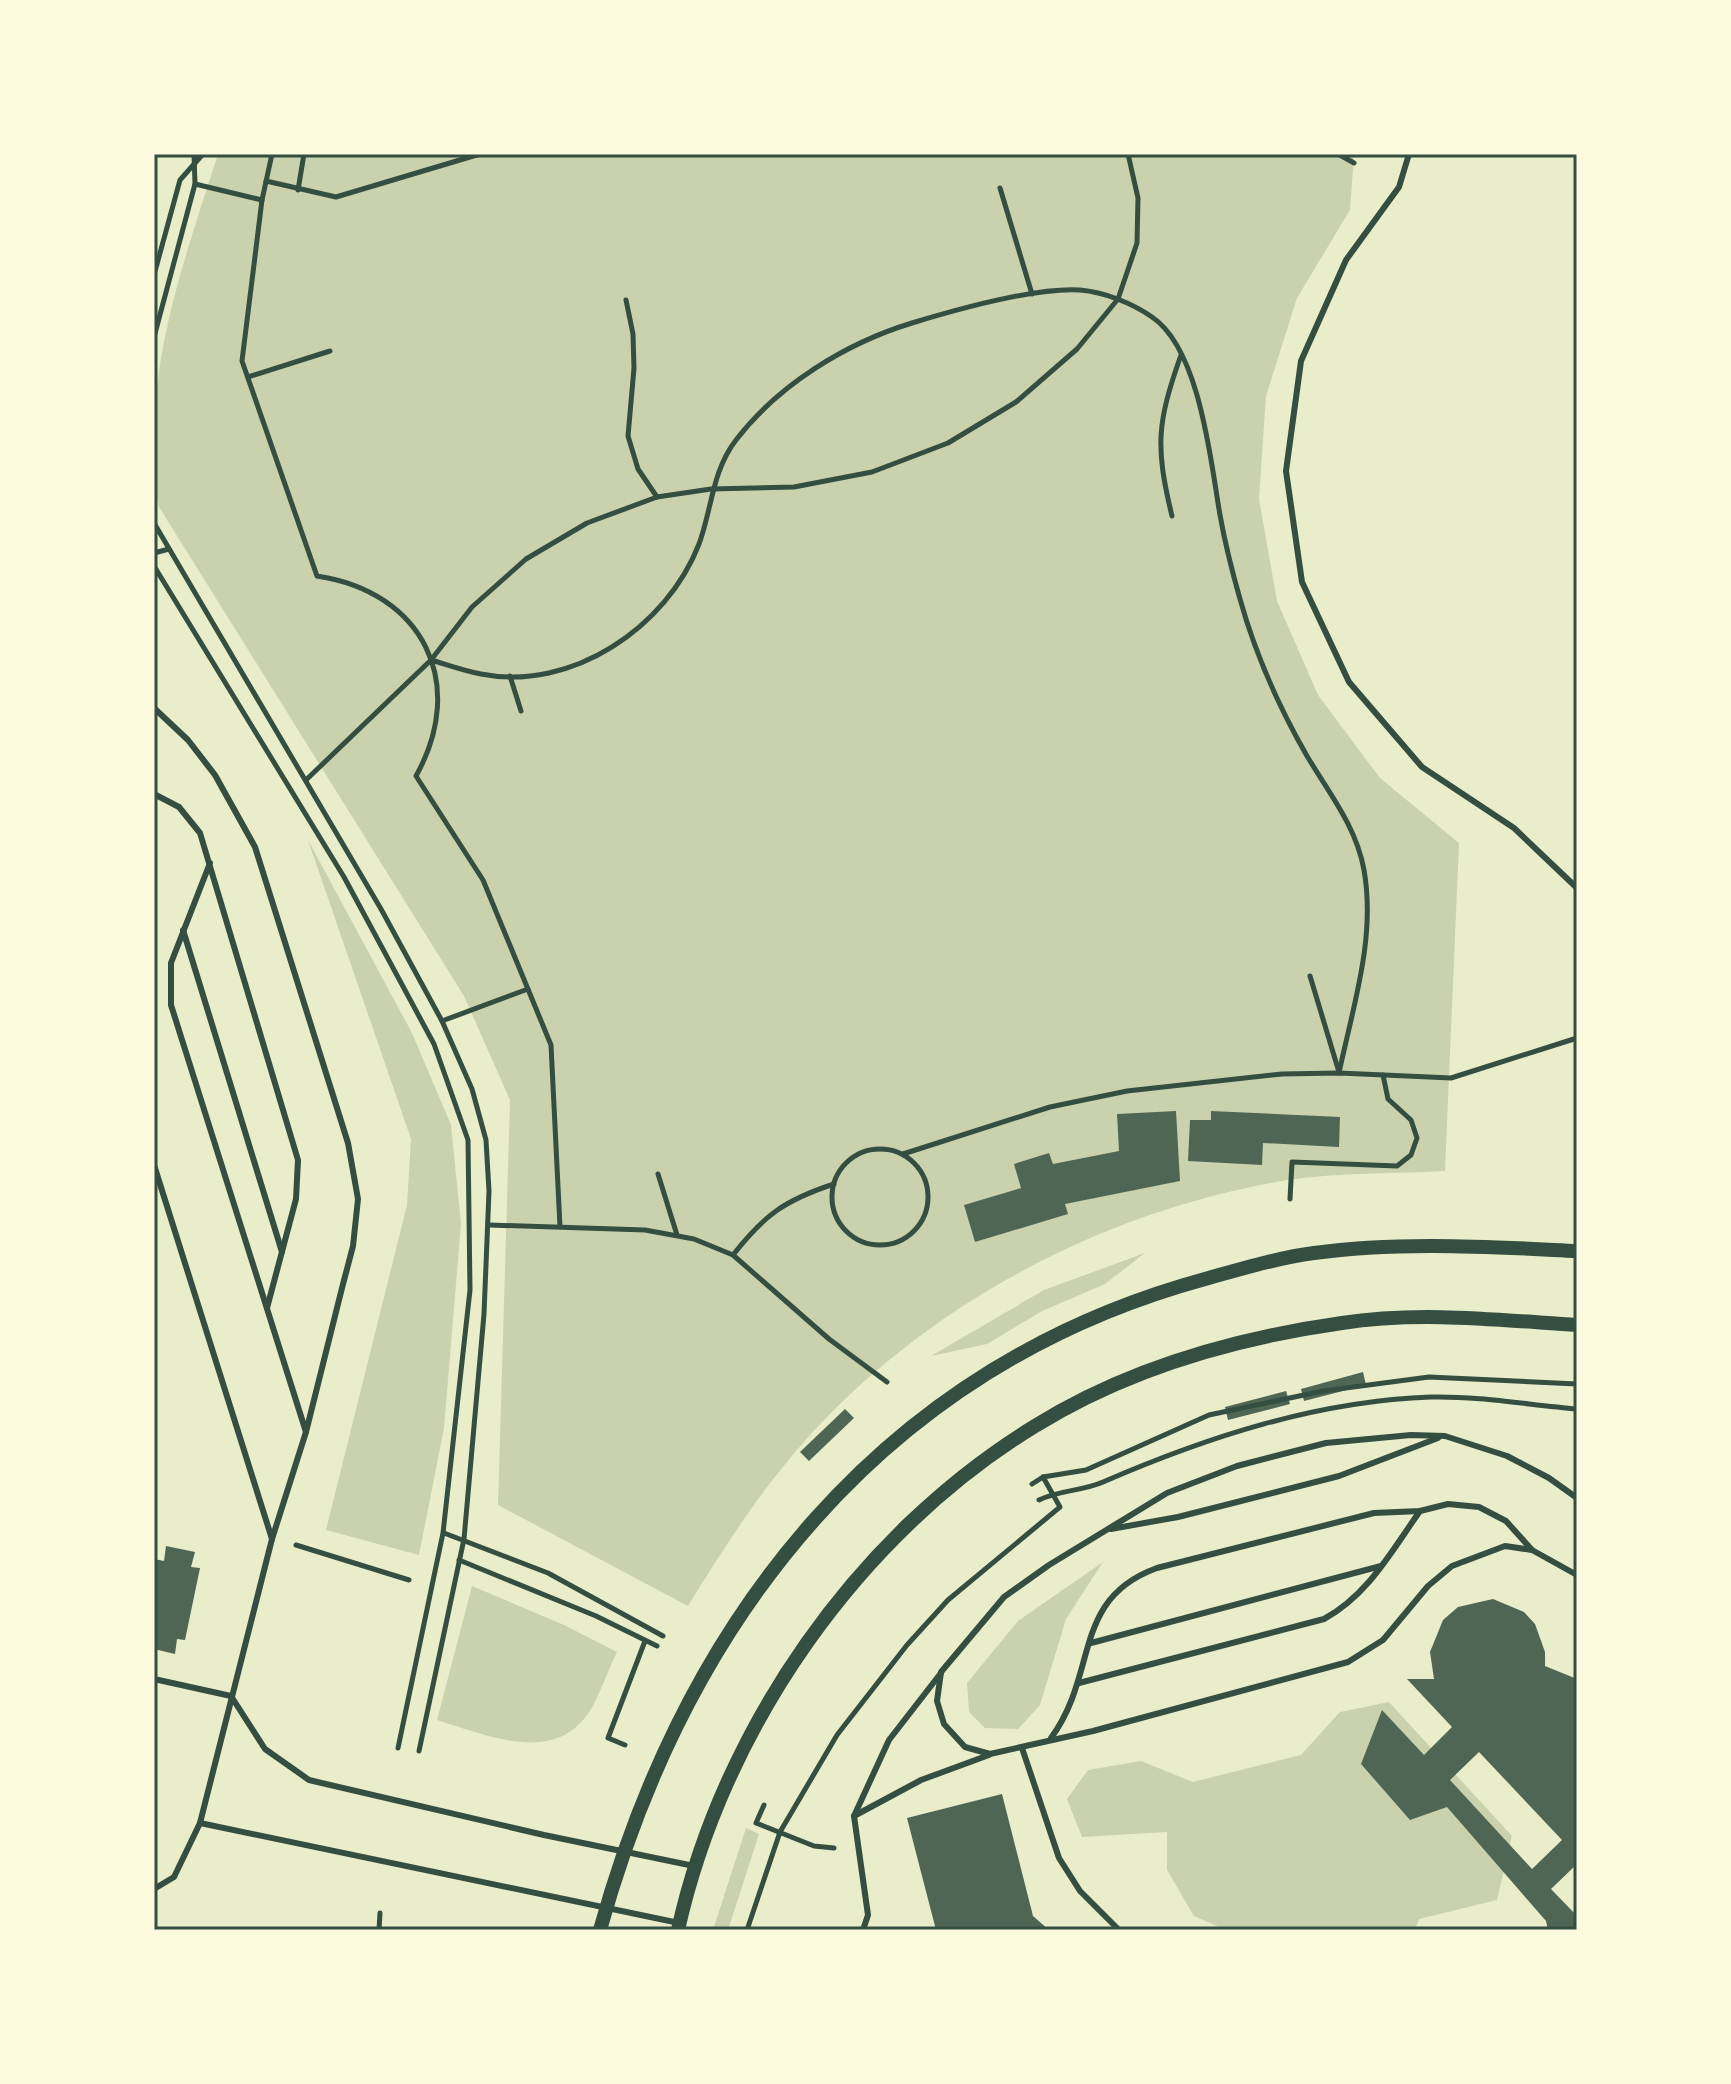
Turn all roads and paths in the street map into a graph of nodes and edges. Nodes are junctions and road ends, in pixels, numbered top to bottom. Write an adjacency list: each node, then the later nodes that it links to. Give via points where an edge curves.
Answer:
1 (194, 154): 9 (path)
2 (203, 154): 9 (path)
3 (272, 154): 11 (path)
4 (304, 154): 14 (path)
5 (480, 154): 14 (path, via 336,197)
6 (1128, 154): 18 (path, via 1138,198 1137,243)
7 (1338, 154): 10 (path)
8 (1409, 154): 40 (lane, via 1399,187 1346,260 1301,361 1286,471 1302,582 1349,682 1422,767 1514,828)
9 (194, 162): 12 (path); 16 (path, via 180,180)
10 (1354, 163)
11 (266, 181): 14 (path); 15 (path)
12 (195, 184): 15 (path); 20 (path)
13 (1000, 188): 17 (path)
14 (298, 190)
15 (262, 200): 25 (path, via 242,361)
16 (154, 275)
17 (1032, 294): 18 (path, via 1080,290); 26 (path, via 911,323 860,343 814,370 770,403 734,442)
18 (1118, 299): 22 (path, via 1156,319); 26 (path, via 1077,349 1016,402 948,443 872,472 810,484)
19 (626, 300): 27 (path, via 634,368 628,436 638,469)
20 (154, 337)
21 (330, 351): 23 (path)
22 (1181, 355): 28 (path, via 1162,407 1159,462); 46 (path, via 1209,434 1220,518 1269,681 1342,809 1363,868 1369,931)
23 (297, 361): 24 (path); 25 (path)
24 (300, 369)
25 (248, 377): 33 (path, via 317,576 344,580 393,604 412,624)
26 (711, 489): 27 (path); 34 (path, via 699,543 674,592 636,631 590,660 537,675)
27 (657, 497): 33 (path, via 587,523 526,559 472,607)
28 (1172, 516)
29 (154, 523): 30 (path)
30 (169, 549): 31 (path); 37 (path)
31 (154, 553)
32 (154, 566): 69 (path, via 344,877 434,1044 468,1140 470,1290)
33 (431, 660): 34 (path, via 483,675); 37 (path); 43 (path, via 439,700 437,727 416,776 483,880)
34 (510, 676): 36 (path)
35 (154, 708): 62 (lane, via 215,775 255,847 355,1171 353,1246)
36 (521, 711)
37 (306, 780): 44 (path)
38 (154, 794): 39 (lane, via 188,815)
39 (210, 863): 41 (lane); 57 (lane, via 298,1160 296,1199)
40 (1577, 888)
41 (183, 930): 57 (lane); 59 (lane, via 169,974 171,1005)
42 (1310, 976): 46 (path)
43 (528, 989): 44 (path); 54 (path, via 551,1045)
44 (442, 1021): 53 (path, via 472,1089 486,1140)
45 (1577, 1038): 47 (path, via 1451,1078)
46 (1339, 1073): 47 (path); 48 (path, via 1204,1080 1127,1091 1050,1107)
47 (1383, 1075): 52 (path, via 1388,1099 1411,1120 1417,1138 1411,1155 1397,1166 1292,1162)
48 (903, 1154): 51 (path, via 875,1149 861,1153 849,1160); 51 (path, via 925,1178 928,1203 920,1226 892,1244 859,1241 846,1231 832,1201)
49 (154, 1165): 70 (lane)
50 (658, 1174): 55 (path)
51 (834, 1184): 58 (path, via 782,1205 759,1222)
52 (1290, 1199)
53 (489, 1225): 54 (path); 71 (path)
54 (560, 1227): 55 (path)
55 (677, 1235): 58 (path)
56 (1577, 1251): 96 (street, via 1402,1247 1315,1253 1264,1263 1115,1306 980,1377 860,1470 780,1560 664,1747)
57 (282, 1252): 59 (lane)
58 (733, 1255): 61 (path)
59 (267, 1308): 62 (lane)
60 (1577, 1325): 97 (street, via 1409,1317 1343,1323 1186,1359 1132,1377 1035,1425 945,1491 870,1566 824,1622 748,1740)
61 (887, 1382)
62 (306, 1432): 70 (lane)
63 (1445, 1436): 66 (lane, via 1507,1456); 68 (lane, via 1339,1476); 68 (lane, via 1326,1443 1237,1466 1167,1493)
64 (1043, 1477): 65 (path)
65 (1032, 1484)
66 (1577, 1498)
67 (1420, 1511): 73 (lane, via 1448,1504 1479,1507 1506,1521); 75 (lane); 80 (lane, via 1374,1513 1131,1577 1109,1596)
68 (1107, 1530): 82 (lane, via 1004,1597)
69 (443, 1533): 71 (path); 88 (path)
70 (272, 1539): 85 (lane)
71 (464, 1539): 74 (path); 78 (path, via 601,1599)
72 (307, 1548): 77 (path)
73 (1532, 1550): 76 (lane); 86 (lane, via 1505,1546 1452,1566 1383,1640 1348,1662)
74 (459, 1560): 79 (path); 90 (path)
75 (1381, 1566): 80 (lane); 84 (lane, via 1346,1607 1324,1619)
76 (1577, 1575)
77 (409, 1580)
78 (663, 1636)
79 (646, 1640): 81 (path); 87 (path, via 608,1738)
80 (1090, 1643): 84 (lane)
81 (657, 1646)
82 (941, 1672): 91 (lane, via 937,1701 944,1724 965,1747); 93 (lane, via 889,1740)
83 (154, 1679): 85 (lane)
84 (1079, 1683): 86 (lane)
85 (231, 1696): 94 (lane); 96 (lane, via 265,1749 309,1780)
86 (1051, 1738): 89 (lane)
87 (625, 1745)
88 (398, 1748)
89 (1022, 1748): 91 (lane); 105 (lane, via 1059,1858 1080,1891)
90 (419, 1751)
91 (990, 1754): 93 (lane, via 921,1780)
92 (764, 1805): 95 (path, via 756,1823 814,1846)
93 (854, 1816): 95 (lane)
94 (200, 1823): 98 (lane, via 174,1877); 99 (lane)
95 (858, 1844): 104 (lane, via 868,1915)
96 (624, 1850): 97 (lane); 99 (street)
97 (694, 1866): 101 (street)
98 (154, 1889)
99 (607, 1908): 101 (lane); 103 (street)
100 (380, 1913): 102 (path)
101 (678, 1926)
102 (379, 1930)
103 (600, 1930)
104 (863, 1930)
105 (1119, 1930)

